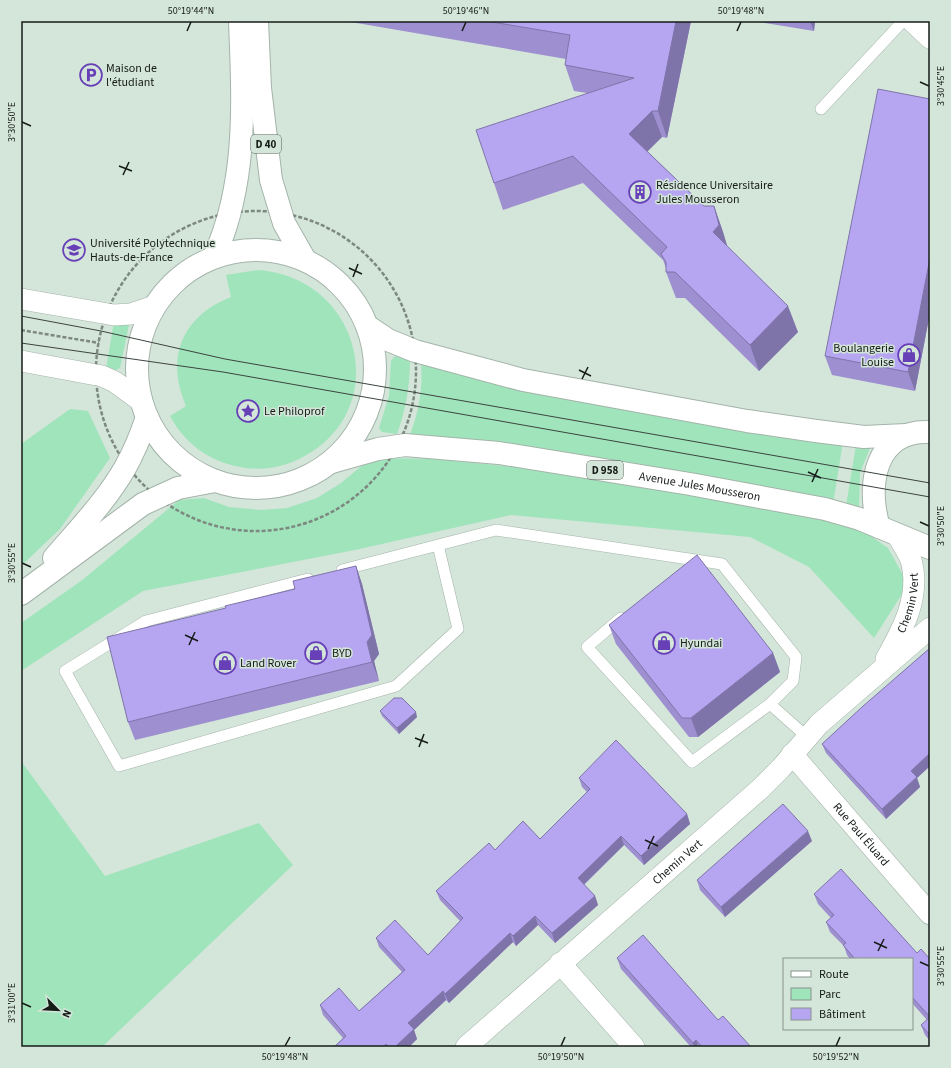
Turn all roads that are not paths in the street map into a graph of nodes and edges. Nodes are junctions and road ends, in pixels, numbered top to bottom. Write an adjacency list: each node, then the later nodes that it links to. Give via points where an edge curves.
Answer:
1 (240, 21): 7 (main road, D 40, via 242,122 238,179 231,213)
2 (257, 21): 8 (main road, D 40, via 259,76 271,180 280,213)
3 (903, 21): 6 (lane)
4 (912, 21): 5 (street)
5 (930, 38)
6 (821, 110)
7 (214, 257): 8 (main road, via 260,250 283,253); 10 (main road, via 191,269 171,285)
8 (305, 260): 11 (main road, via 325,272 342,287 357,306)
9 (21, 299): 10 (street, via 107,314 131,314)
10 (155, 306): 13 (main road, via 144,328 138,354 137,375)
11 (367, 326): 15 (main road, via 388,340 415,351 523,380 747,421 857,437); 16 (main road, via 374,355 373,392 355,434 348,445)
12 (21, 361): 13 (street, via 96,375 116,382)
13 (144, 409): 17 (main road, via 158,438 174,456 193,471); 25 (main road, via 136,447 127,465 94,509)
14 (930, 432): 15 (main road)
15 (906, 435): 18 (main road, via 885,452 875,473 872,496)
16 (329, 463): 17 (main road, via 298,480 274,487 250,488); 18 (main road, Avenue Jules Mousseron / D 958, via 398,446 477,450 690,484 825,509)
17 (215, 481): 25 (main road, via 178,488 132,511)
18 (888, 531): 20 (main road, Avenue Jules Mousseron); 28 (street, Chemin Vert, via 910,560 913,595 906,622)
19 (438, 545): 21 (lane, via 496,530); 23 (lane); 24 (lane, via 458,629 396,686 119,766 65,670 146,621)
20 (930, 548)
21 (692, 559): 22 (lane); 29 (lane, via 722,564 796,657 793,680)
22 (680, 569)
23 (332, 572)
24 (316, 576)
25 (25, 590)
26 (628, 613): 29 (lane, via 587,647 692,762)
27 (930, 628): 28 (street, Chemin Vert)
28 (881, 669): 30 (street, Chemin Vert)
29 (770, 704): 30 (lane)
30 (807, 737): 31 (street, Chemin Vert)
31 (792, 754): 32 (street, Rue Paul Éluard); 33 (street, Chemin Vert, via 759,790)
32 (930, 914)
33 (560, 963): 34 (street, Chemin Vert); 35 (street)
34 (466, 1047)
35 (634, 1047)

